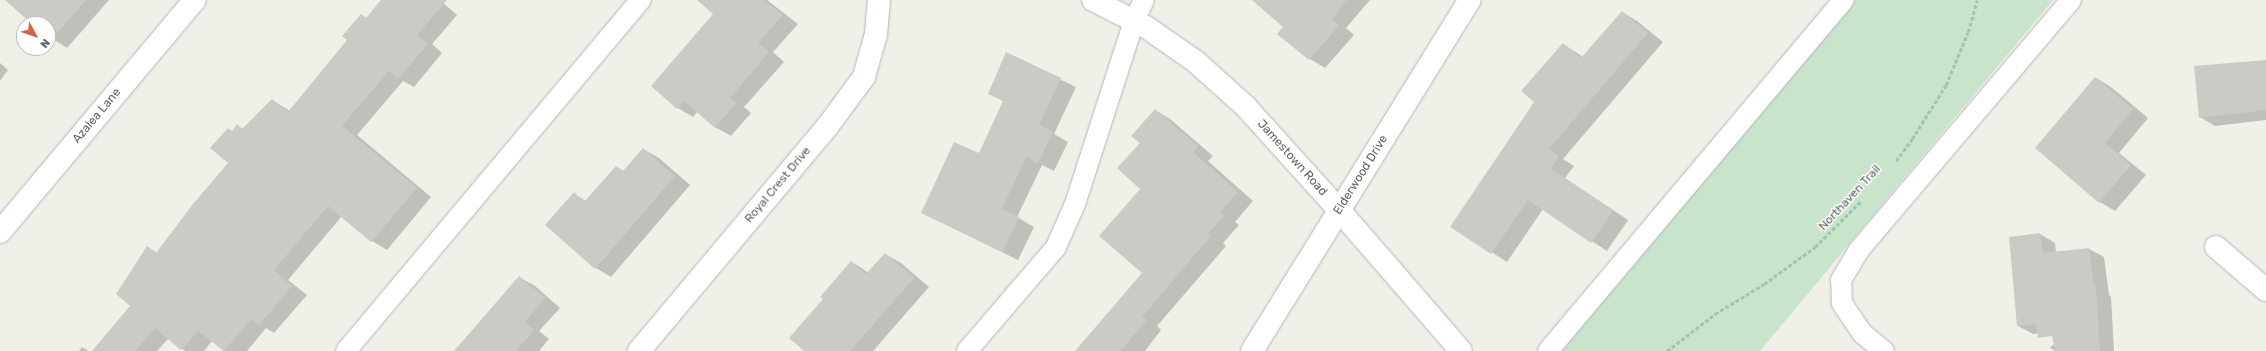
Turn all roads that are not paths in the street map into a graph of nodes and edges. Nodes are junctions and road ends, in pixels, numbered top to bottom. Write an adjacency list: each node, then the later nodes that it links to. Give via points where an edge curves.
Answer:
1 (195, 0): 11 (street, Azalea Lane)
2 (641, 0): 14 (lane)
3 (879, 0): 15 (street, Royal Crest Drive, via 876,34 864,77 827,127)
4 (1093, 0): 9 (street, Jamestown Road)
5 (1144, 0): 9 (lane)
6 (1470, 0): 10 (street, Elderwood Drive)
7 (1844, 0): 19 (lane)
8 (2072, 0): 20 (lane, via 1859,250 1841,280 1842,303 1862,333)
9 (1134, 22): 10 (street, Jamestown Road, via 1195,61 1246,107); 16 (lane, via 1075,204 1056,247)
10 (1339, 210): 17 (street, Elderwood Drive); 18 (street, Jamestown Road)
11 (0, 232)
12 (2216, 247): 13 (street)
13 (2266, 290)
14 (346, 351)
15 (639, 351)
16 (967, 351)
17 (1252, 351)
18 (1461, 351)
19 (1548, 351)
20 (1884, 351)

